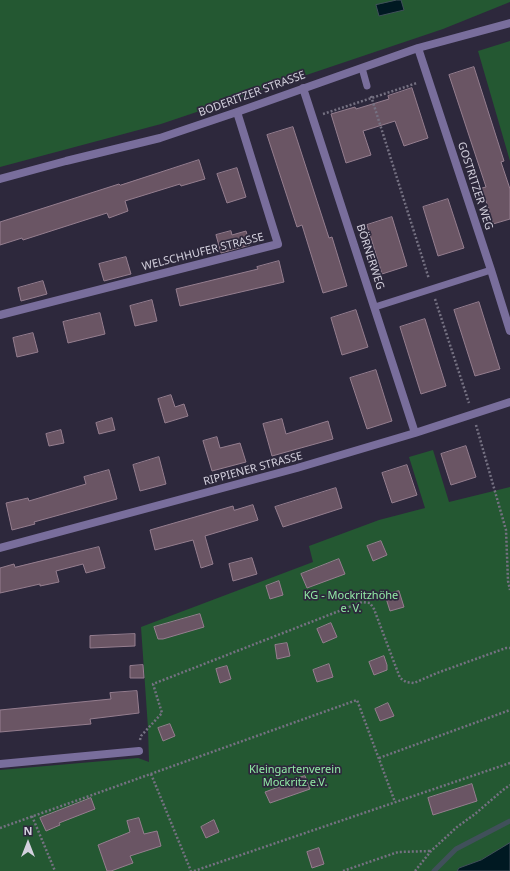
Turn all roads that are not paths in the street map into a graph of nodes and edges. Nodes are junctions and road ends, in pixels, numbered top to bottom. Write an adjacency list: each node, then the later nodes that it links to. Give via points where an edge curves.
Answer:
1 (510, 23): 2 (street, BODERITZER STRASSE)
2 (418, 48): 3 (street, BODERITZER STRASSE); 8 (street, GOSTRITZER WEG)
3 (362, 68): 4 (lane); 5 (street, BODERITZER STRASSE)
4 (367, 86)
5 (303, 88): 6 (street, BODERITZER STRASSE); 9 (street, BÖRNERWEG)
6 (238, 112): 7 (street, BODERITZER STRASSE, via 160,138); 10 (street, WELSCHHUFER STRASSE, via 278,244)
7 (0, 179)
8 (492, 270): 9 (lane); 11 (street, GOSTRITZER WEG)
9 (375, 307): 13 (street, BÖRNERWEG)
10 (0, 315)
11 (510, 331)
12 (510, 402): 13 (street, RIPPIENER STRASSE)
13 (415, 433): 14 (street, RIPPIENER STRASSE, via 297,468)
14 (0, 548)
15 (139, 751): 16 (street)
16 (0, 764)

